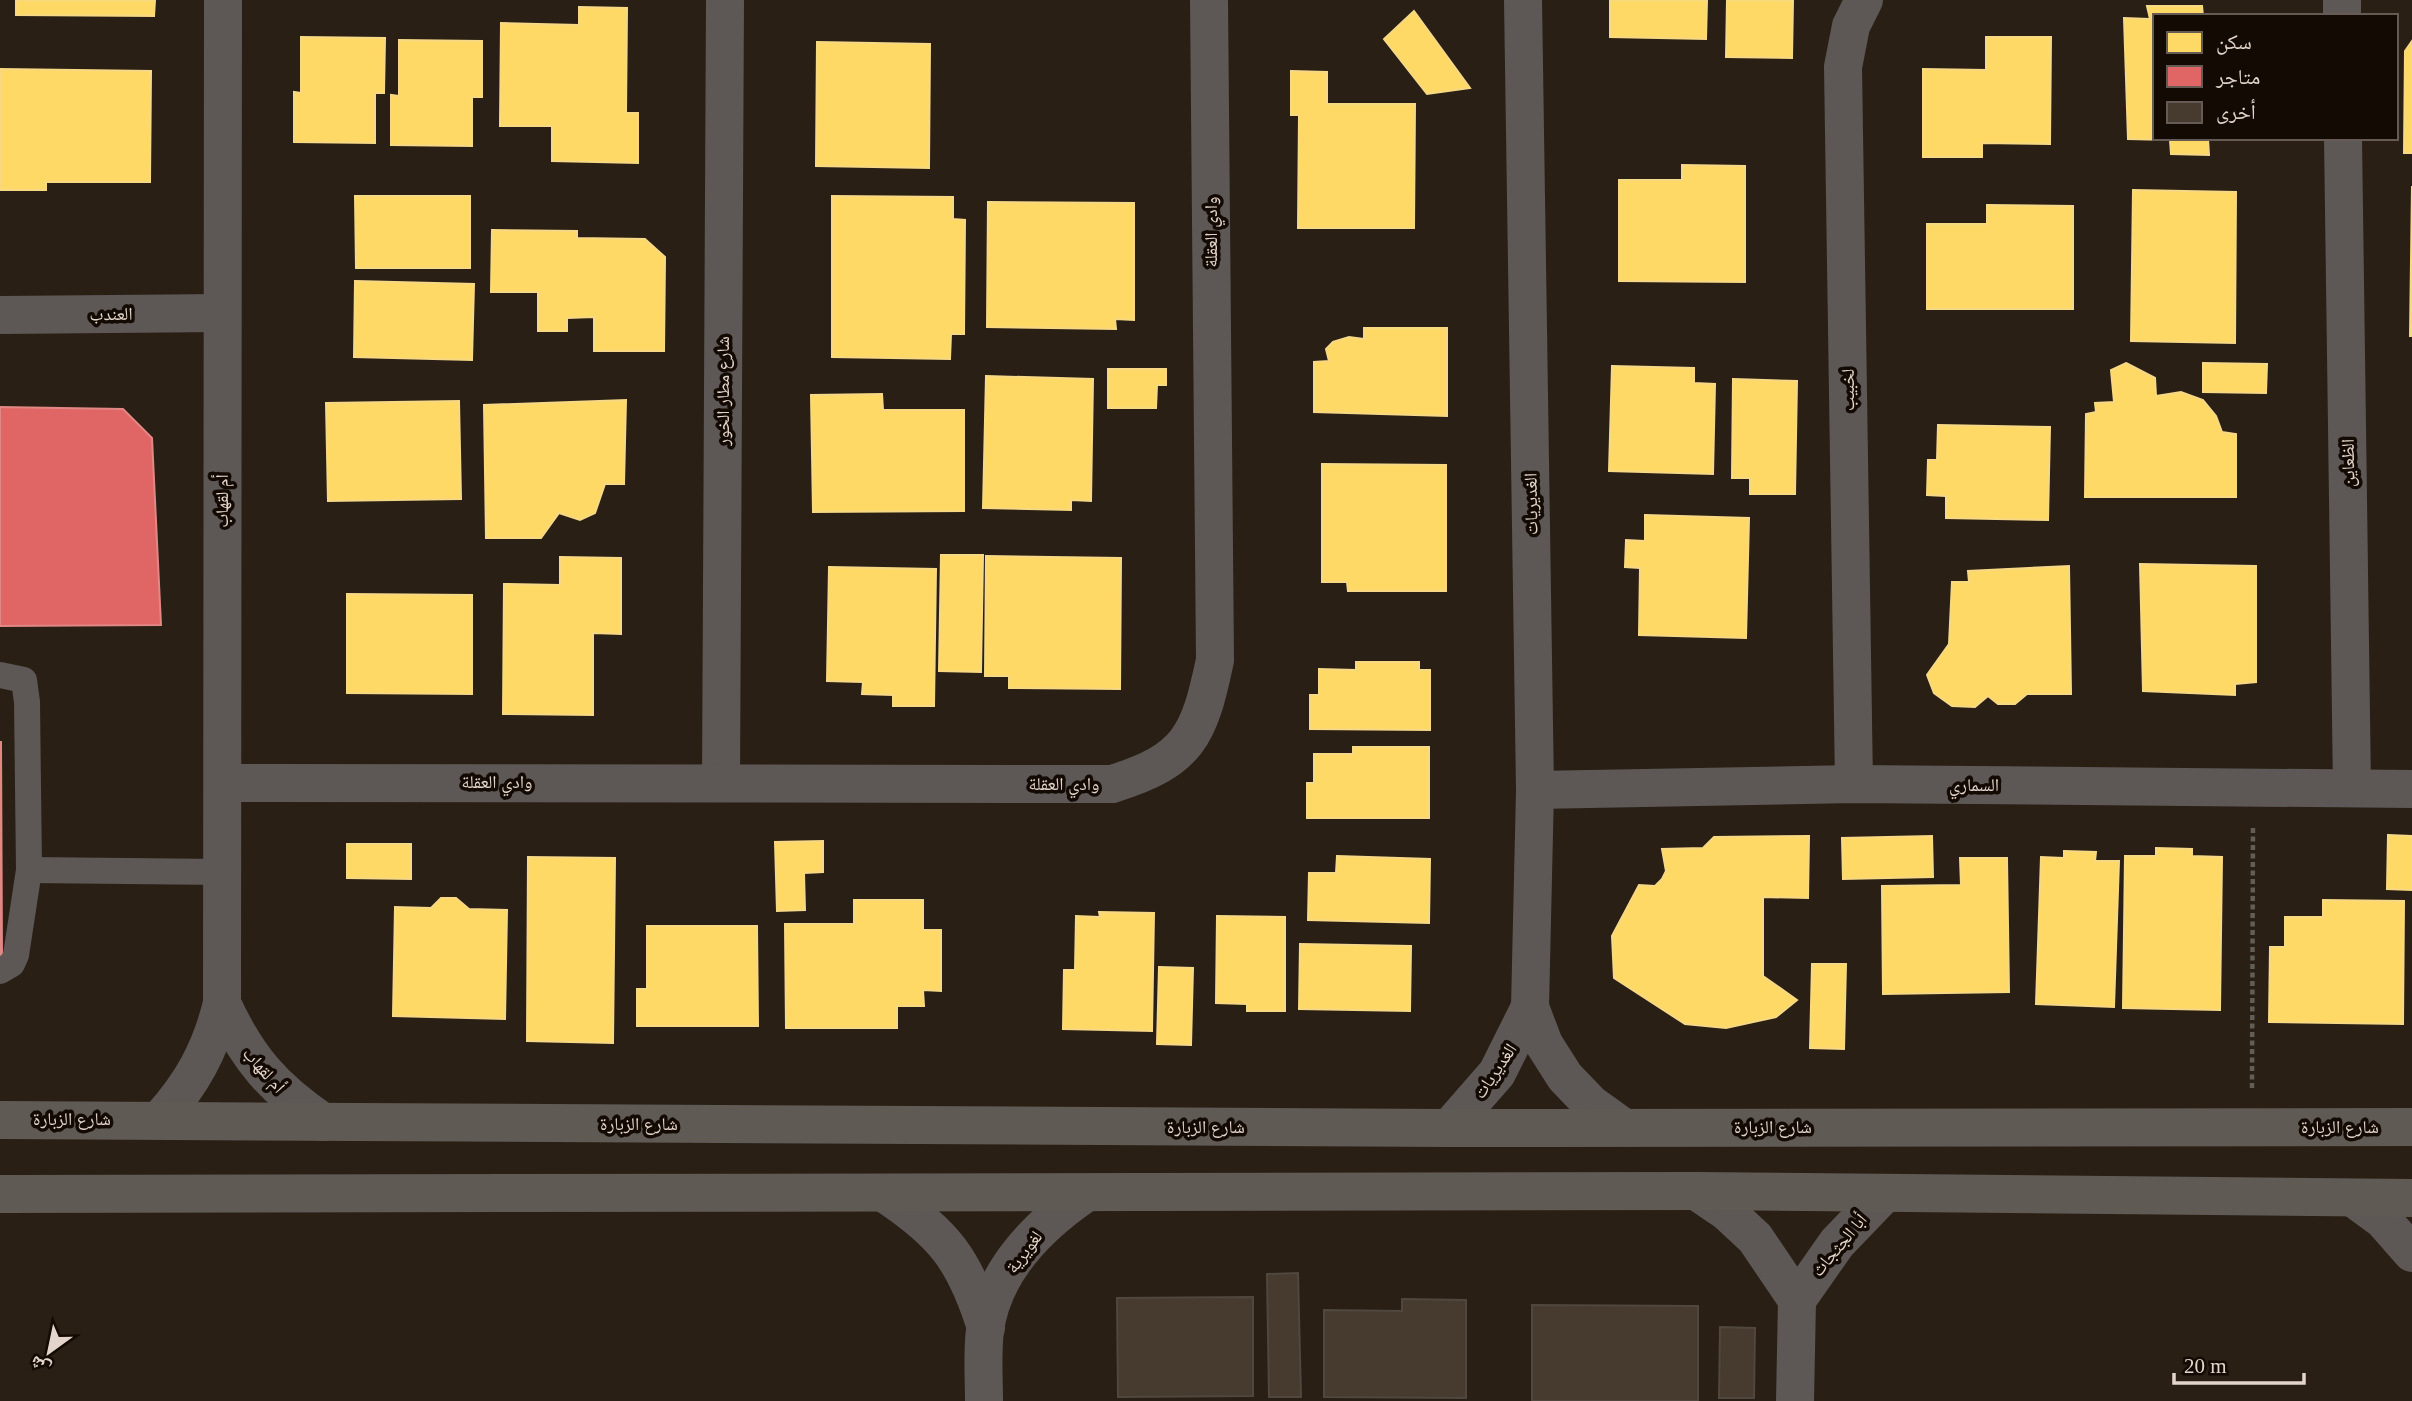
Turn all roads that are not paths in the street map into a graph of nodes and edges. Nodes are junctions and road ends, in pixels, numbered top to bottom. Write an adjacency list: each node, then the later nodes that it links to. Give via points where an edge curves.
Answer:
1 (223, 0): 7 (street, أم لقهاب)
2 (725, 0): 10 (street, شارع مطار الخور)
3 (1209, 0): 10 (street, وادي العقلة, via 1214,660 1204,709 1184,748 1150,772 1112,784)
4 (1522, 0): 15 (street, الغديريات)
5 (1864, 0): 12 (street, لخبيب, via 1851,26 1843,67)
6 (2343, 140): 13 (street, الظعاين)
7 (222, 313): 8 (street, العندب); 11 (street, أم لقهاب)
8 (0, 315)
9 (0, 675): 16 (lane, via 24,680)
10 (721, 782): 11 (street, وادي العقلة)
11 (223, 783): 17 (street, أم لقهاب)
12 (1854, 784): 13 (street, السماري); 15 (street, السماري)
13 (2352, 788): 14 (street, السماري)
14 (2412, 789)
15 (1535, 790): 20 (street, الغديريات)
16 (29, 870): 17 (lane); 18 (lane, via 16,956)
17 (223, 872): 19 (street, أم لقهاب)
18 (0, 971)
19 (222, 1003): 21 (street, أم لقهاب, via 201,1065); 23 (street, أم لقهاب, via 238,1039 262,1071 290,1099)
20 (1530, 1007): 24 (street, الغديريات, via 1544,1044 1565,1077); 25 (street, الغديريات, via 1497,1073)
21 (160, 1119): 22 (street, شارع الزبارة); 23 (street, شارع الزبارة)
22 (0, 1120)
23 (323, 1122): 25 (street, شارع الزبارة)
24 (1623, 1127): 25 (street, شارع الزبارة); 26 (street, شارع الزبارة)
25 (1449, 1128)
26 (2412, 1128)
27 (1696, 1191): 30 (street); 31 (street); 35 (street, أبا الجثجاث, via 1755,1238)
28 (0, 1194): 29 (street)
29 (885, 1194): 30 (street); 36 (street, لغويرية, via 921,1218 951,1249 973,1286)
30 (1086, 1194): 36 (street, لغويرية, via 1056,1213 1024,1246 1000,1284)
31 (1885, 1194): 32 (street); 35 (street, أبا الجثجاث, via 1837,1243)
32 (2353, 1198): 33 (street); 34 (street, via 2383,1220)
33 (2412, 1198)
34 (2412, 1253)
35 (1797, 1300): 38 (street)
36 (986, 1328): 37 (street, لغويرية)
37 (984, 1401)
38 (1795, 1401)

